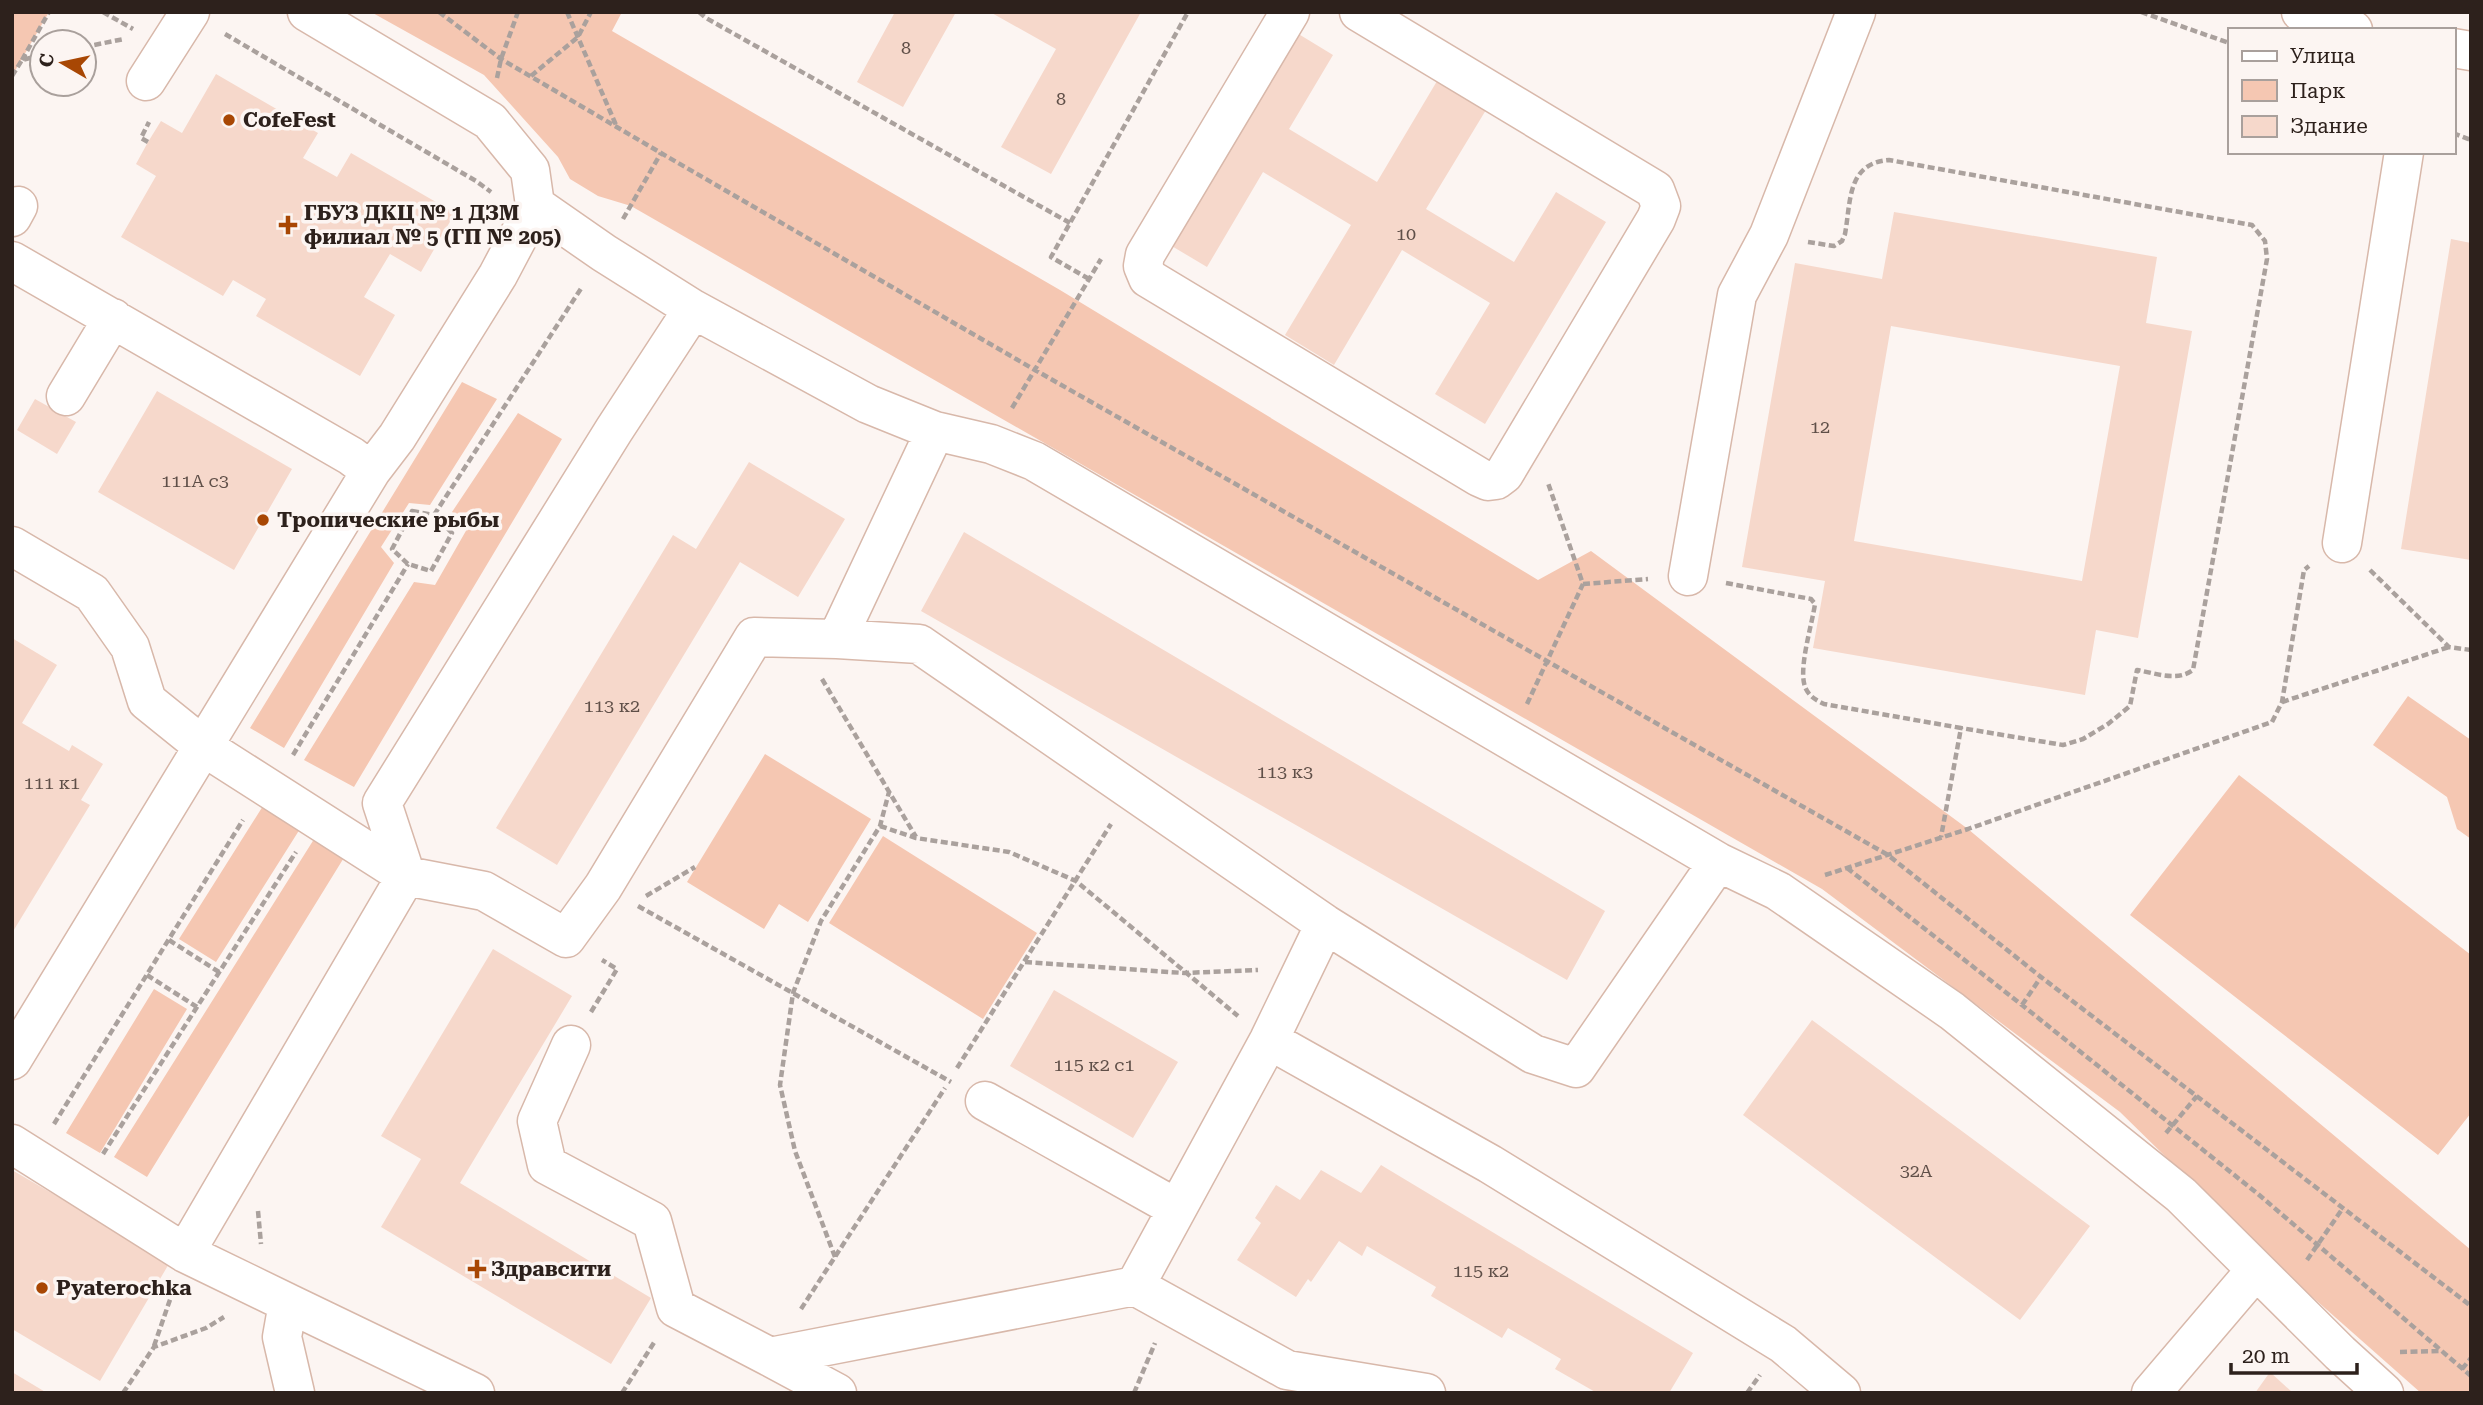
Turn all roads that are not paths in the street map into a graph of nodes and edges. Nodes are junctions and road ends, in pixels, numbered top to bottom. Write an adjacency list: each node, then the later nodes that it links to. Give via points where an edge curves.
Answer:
1 (307, 12): 10 (street, via 490,121 530,170)
2 (1290, 12): 3 (street, via 1145,255 1148,278 1488,481 1496,480 1530,432 1661,206 1655,190)
3 (1359, 12)
4 (1856, 12): 19 (street, via 1769,235 1737,295)
5 (2301, 12): 7 (street)
6 (203, 20): 8 (street)
7 (2347, 28)
8 (146, 81)
9 (2404, 154): 17 (street)
10 (535, 205): 12 (street); 16 (street, via 498,275)
11 (12, 261): 13 (street)
12 (693, 309): 15 (street, via 867,404); 23 (street, via 382,803)
13 (113, 318): 14 (street); 16 (street)
14 (66, 396)
15 (935, 431): 20 (street); 22 (street, via 991,444 1034,461)
16 (372, 471): 21 (street)
17 (2342, 543)
18 (12, 546): 21 (street, via 92,593 130,647 147,701)
19 (1688, 576)
20 (837, 639): 23 (street, via 754,637 603,887 566,938 484,891); 24 (street, via 919,644)
21 (204, 747): 23 (street); 27 (street)
22 (1718, 862): 24 (street, via 1576,1068 1532,1054); 32 (street, via 1778,891 1952,1011 2181,1195)
23 (406, 876): 31 (street)
24 (1325, 924): 25 (street)
25 (1269, 1040): 30 (street); 40 (street, via 1490,1164 1783,1344)
26 (570, 1045): 35 (street, via 537,1121 547,1165 652,1221 676,1308)
27 (12, 1060)
28 (985, 1101): 30 (street)
29 (23, 1150): 31 (street)
30 (1177, 1208): 33 (street)
31 (186, 1253): 34 (street)
32 (2255, 1271): 41 (street); 42 (street)
33 (1135, 1286): 35 (street); 39 (street, via 1287,1370)
34 (276, 1297): 36 (street); 37 (street)
35 (769, 1357): 38 (street)
36 (295, 1393)
37 (475, 1393)
38 (837, 1393)
39 (1426, 1393)
40 (1841, 1393)
41 (2151, 1393)
42 (2384, 1393)

